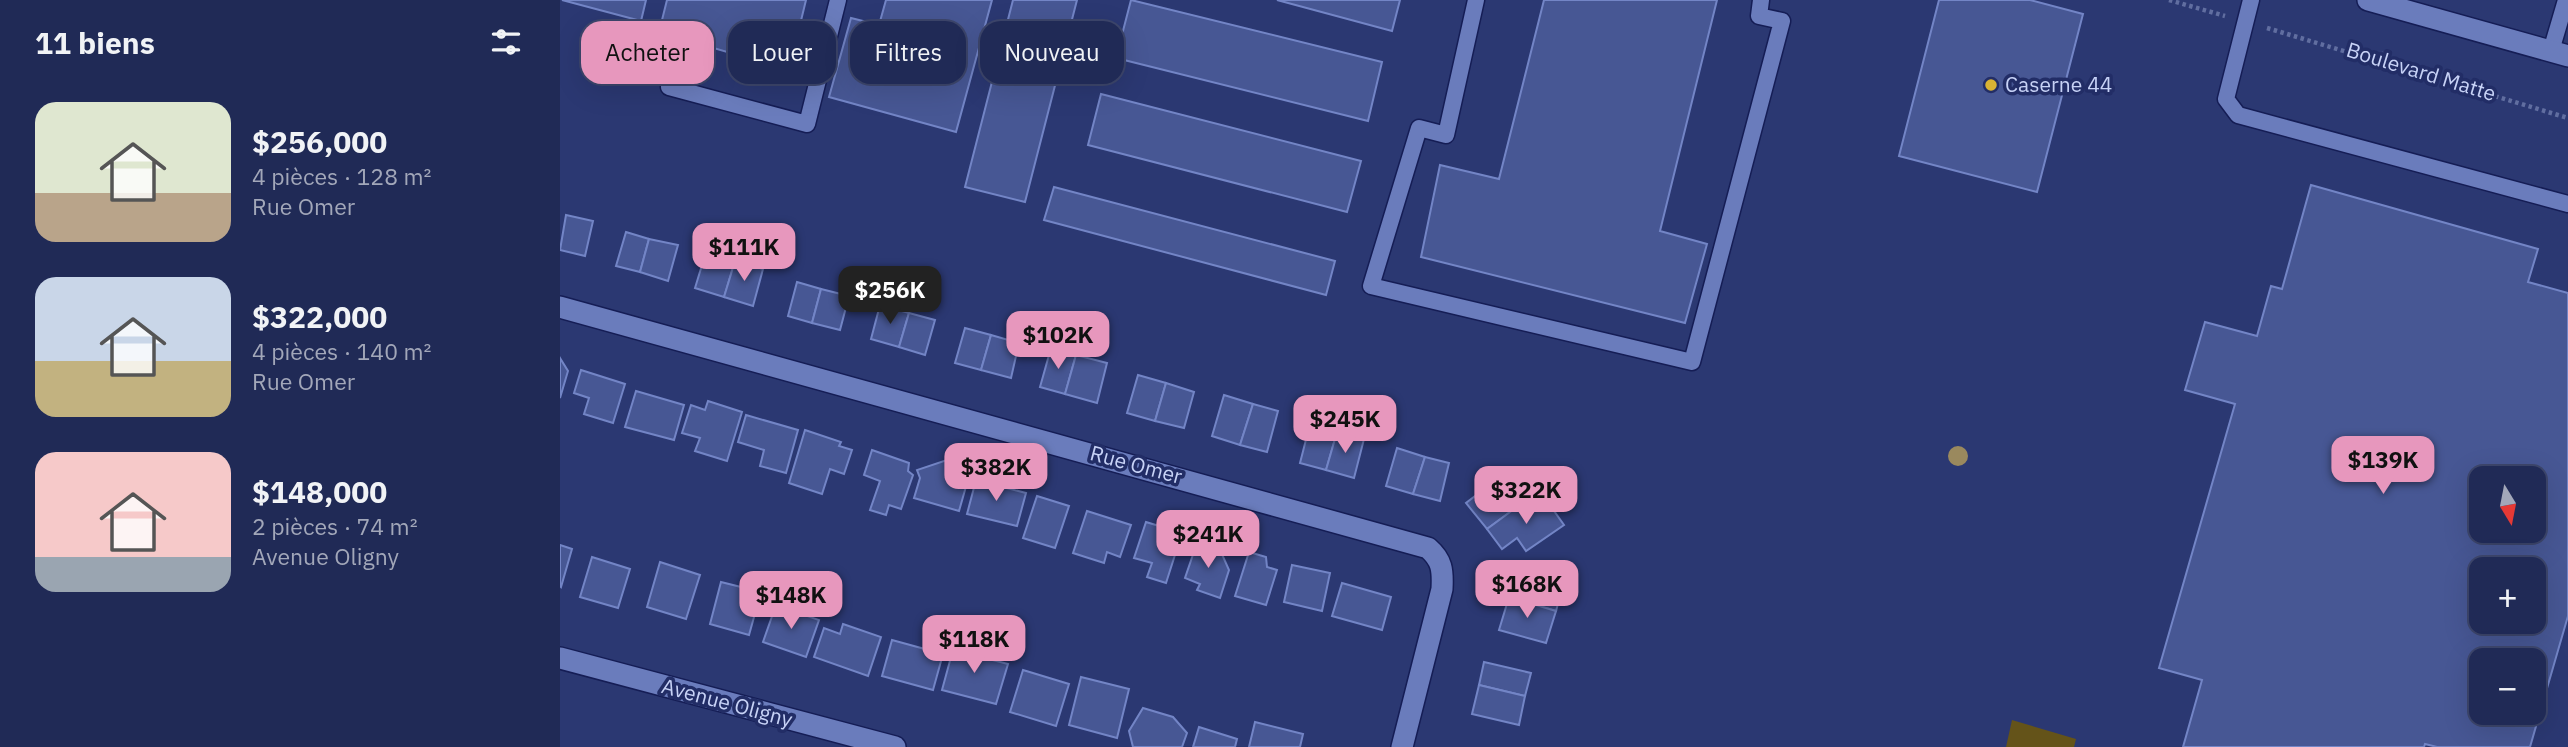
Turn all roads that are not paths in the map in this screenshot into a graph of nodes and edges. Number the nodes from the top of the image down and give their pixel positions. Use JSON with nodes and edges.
{"nodes":[{"id":1,"x":838,"y":0,"type":"edge"},
{"id":2,"x":1476,"y":0,"type":"edge"},
{"id":3,"x":1761,"y":0,"type":"edge"},
{"id":4,"x":2251,"y":0,"type":"edge"},
{"id":5,"x":2368,"y":0,"type":"edge"},
{"id":6,"x":2566,"y":0,"type":"edge"},
{"id":7,"x":2560,"y":53,"type":"edge"},
{"id":8,"x":669,"y":88,"type":"dead end"},
{"id":9,"x":2568,"y":204,"type":"edge"},
{"id":10,"x":560,"y":307,"type":"edge"},
{"id":11,"x":560,"y":658,"type":"edge"},
{"id":12,"x":816,"y":726,"type":"junction"},
{"id":13,"x":810,"y":747,"type":"edge"},
{"id":14,"x":895,"y":747,"type":"edge"},
{"id":15,"x":1402,"y":747,"type":"edge"}],
"edges":[{"from":1,"to":8,"type":"lane"},
{"from":2,"to":3,"type":"lane"},
{"from":4,"to":9,"type":"lane"},
{"from":5,"to":7,"type":"street"},
{"from":6,"to":7,"type":"lane"},
{"from":10,"to":15,"type":"street","name":"Rue Omer"},
{"from":11,"to":12,"type":"street","name":"Avenue Oligny"},
{"from":12,"to":13,"type":"street"},
{"from":12,"to":14,"type":"street","name":"Avenue Oligny"}]}
